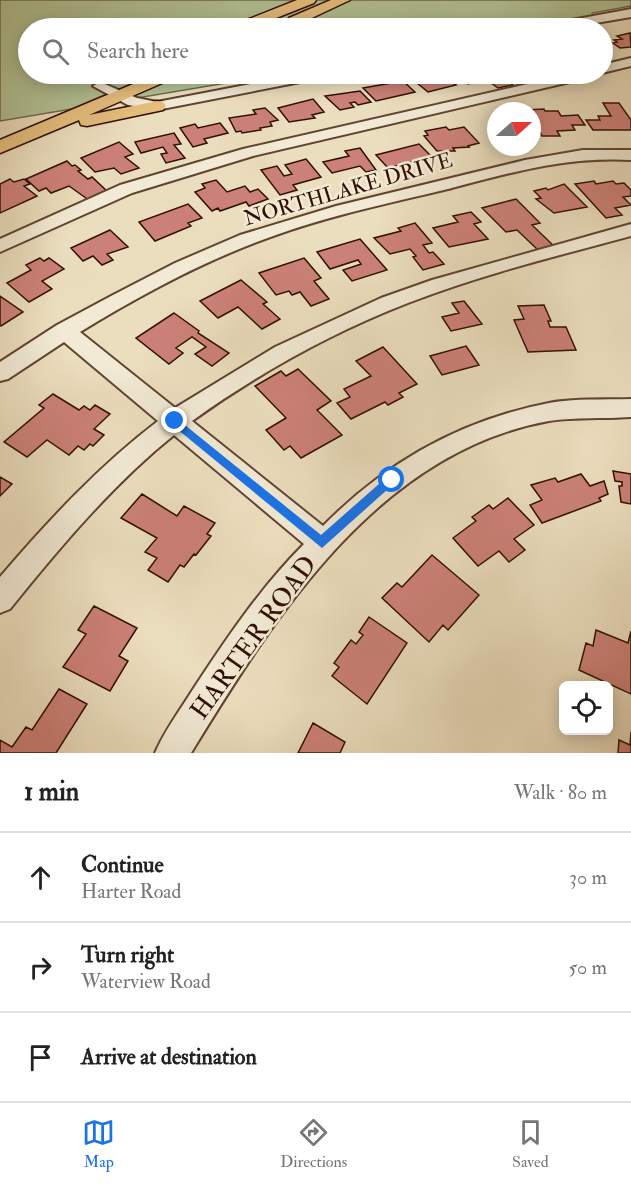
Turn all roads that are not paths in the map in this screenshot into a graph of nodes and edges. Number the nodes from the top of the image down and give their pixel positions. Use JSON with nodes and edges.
{"nodes":[{"id":1,"x":309,"y":0,"type":"edge"},
{"id":2,"x":343,"y":0,"type":"edge"},
{"id":3,"x":631,"y":13,"type":"edge"},
{"id":4,"x":264,"y":18,"type":"edge"},
{"id":5,"x":300,"y":18,"type":"edge"},
{"id":6,"x":604,"y":18,"type":"edge"},
{"id":7,"x":631,"y":62,"type":"edge"},
{"id":8,"x":613,"y":66,"type":"edge"},
{"id":9,"x":105,"y":84,"type":"edge"},
{"id":10,"x":146,"y":84,"type":"edge"},
{"id":11,"x":270,"y":84,"type":"edge"},
{"id":12,"x":544,"y":84,"type":"edge"},
{"id":13,"x":100,"y":86,"type":"junction"},
{"id":14,"x":119,"y":95,"type":"junction"},
{"id":15,"x":60,"y":103,"type":"dead end"},
{"id":16,"x":157,"y":106,"type":"junction"},
{"id":17,"x":47,"y":126,"type":"junction"},
{"id":18,"x":0,"y":147,"type":"edge"},
{"id":19,"x":631,"y":155,"type":"edge"},
{"id":20,"x":631,"y":230,"type":"edge"},
{"id":21,"x":0,"y":246,"type":"edge"},
{"id":22,"x":64,"y":330,"type":"junction"},
{"id":23,"x":0,"y":373,"type":"edge"},
{"id":24,"x":631,"y":408,"type":"edge"},
{"id":25,"x":175,"y":421,"type":"junction"},
{"id":26,"x":322,"y":542,"type":"junction"},
{"id":27,"x":0,"y":599,"type":"edge"},
{"id":28,"x":172,"y":753,"type":"edge"}],
"edges":[{"from":1,"to":4,"type":"main road"},
{"from":2,"to":5,"type":"main road"},
{"from":3,"to":6,"type":"street"},
{"from":7,"to":8,"type":"street"},
{"from":9,"to":13,"type":"main road"},
{"from":10,"to":14,"type":"main road"},
{"from":11,"to":16,"type":"street"},
{"from":12,"to":21,"type":"street"},
{"from":13,"to":14,"type":"street"},
{"from":13,"to":15,"type":"main road"},
{"from":14,"to":16,"type":"street"},
{"from":14,"to":17,"type":"main road"},
{"from":16,"to":17,"type":"main road"},
{"from":17,"to":18,"type":"main road"},
{"from":19,"to":22,"type":"street","name":"NORTHLAKE DRIVE"},
{"from":20,"to":25,"type":"street"},
{"from":22,"to":23,"type":"street","name":"NORTHLAKE DRIVE"},
{"from":22,"to":25,"type":"street"},
{"from":24,"to":26,"type":"street","name":"HARTER ROAD"},
{"from":25,"to":26,"type":"street"},
{"from":25,"to":27,"type":"street"},
{"from":26,"to":28,"type":"street","name":"HARTER ROAD"}]}
